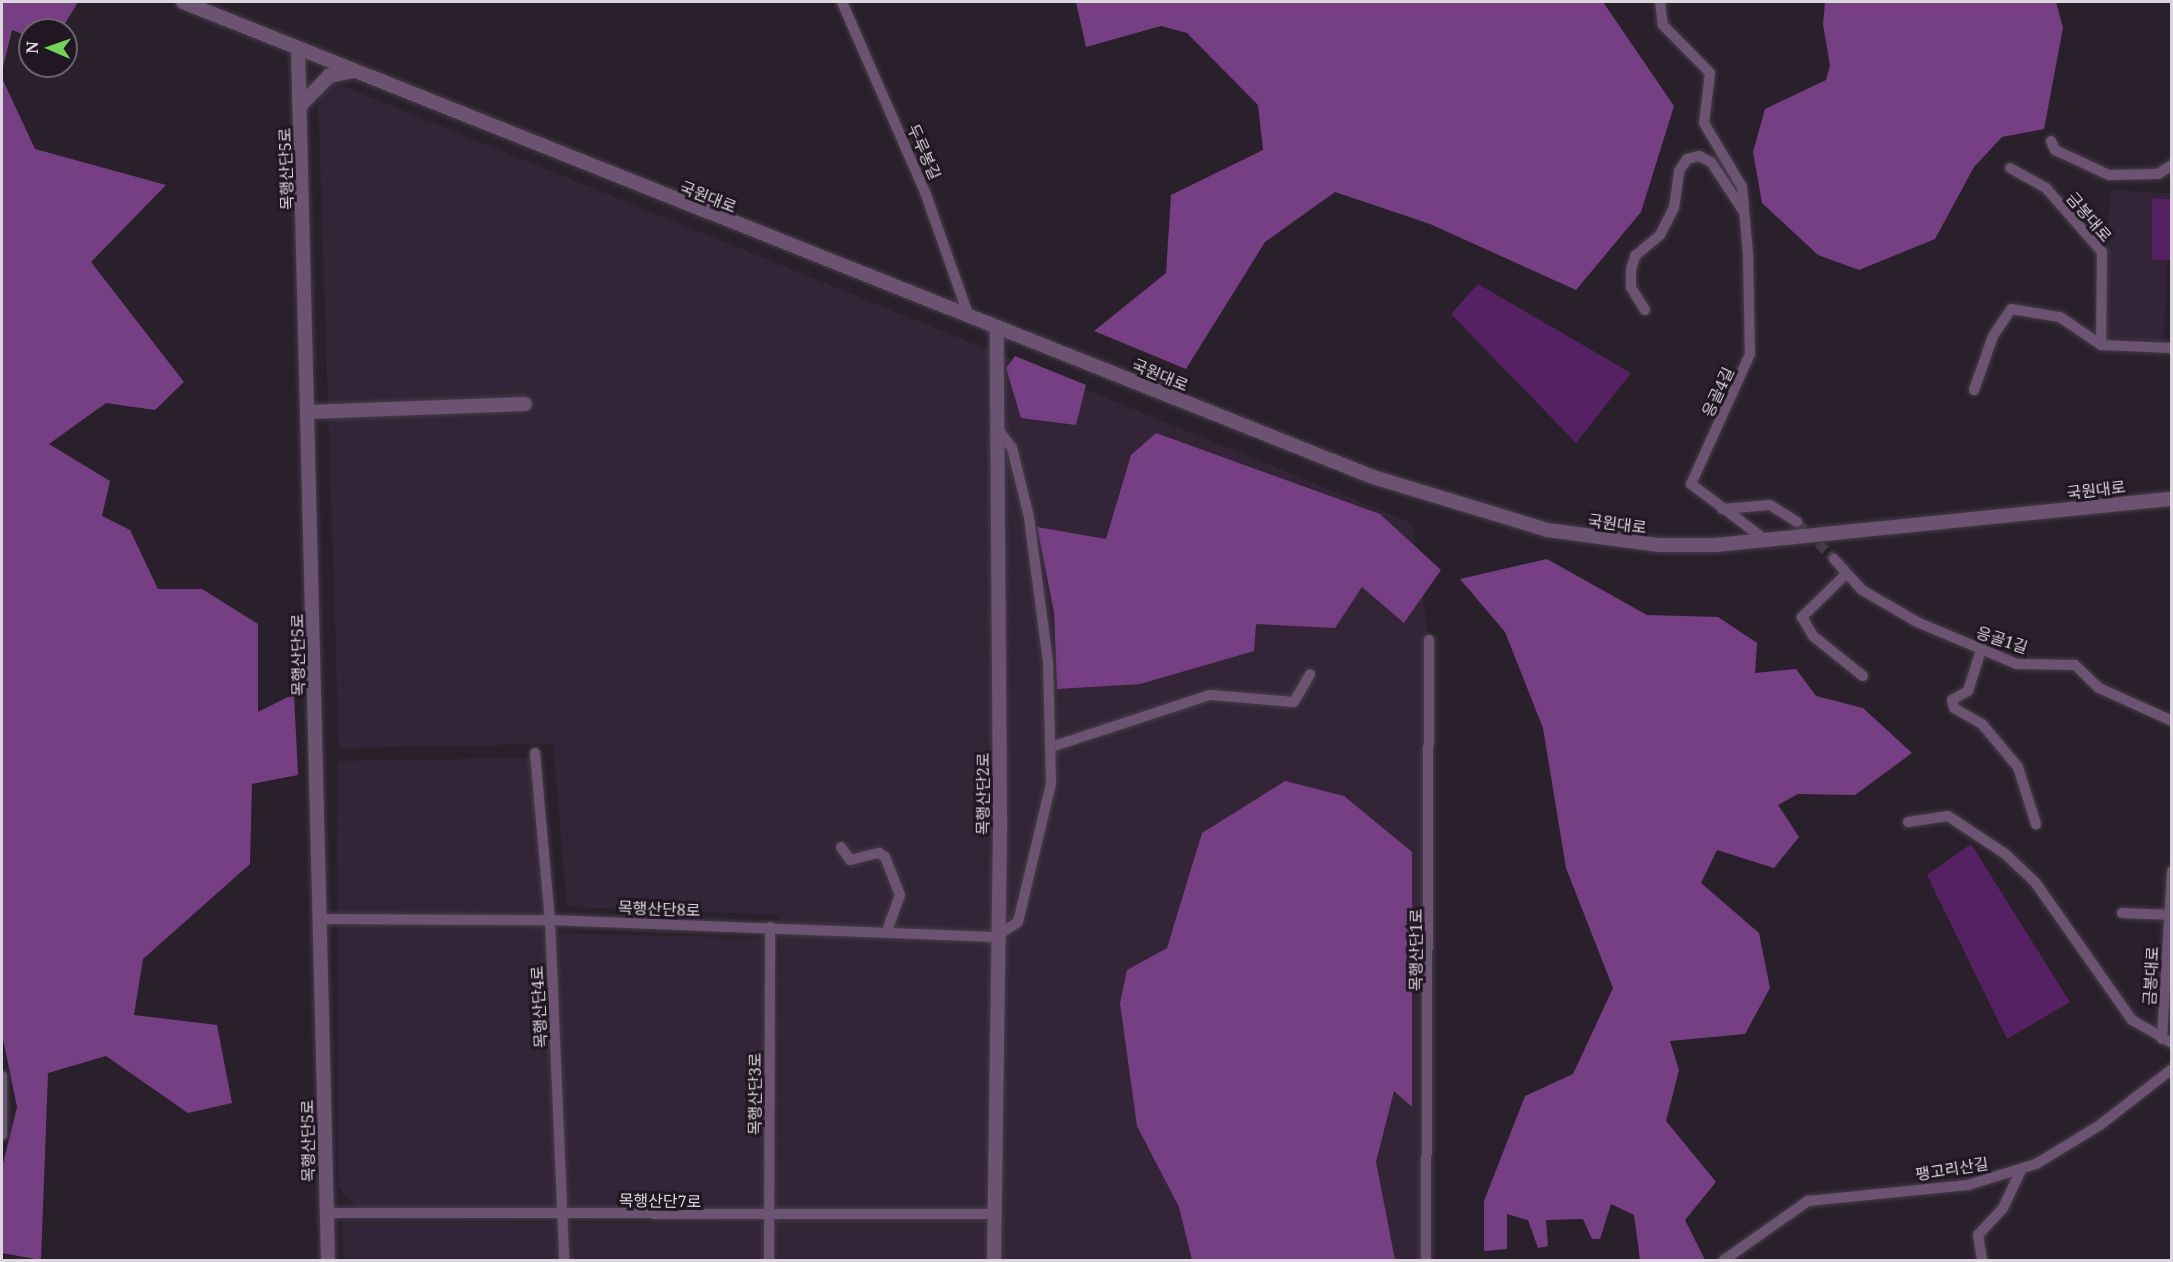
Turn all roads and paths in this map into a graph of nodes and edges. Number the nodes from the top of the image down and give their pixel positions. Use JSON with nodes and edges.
{"nodes":[{"id":1,"x":183,"y":2,"type":"edge"},
{"id":2,"x":842,"y":2,"type":"edge"},
{"id":3,"x":1660,"y":2,"type":"edge"},
{"id":4,"x":298,"y":49,"type":"junction"},
{"id":5,"x":352,"y":71,"type":"junction"},
{"id":6,"x":300,"y":106,"type":"junction"},
{"id":7,"x":2051,"y":141,"type":"dead end"},
{"id":8,"x":2172,"y":165,"type":"edge"},
{"id":9,"x":2010,"y":168,"type":"dead end"},
{"id":10,"x":1744,"y":212,"type":"junction"},
{"id":11,"x":1646,"y":310,"type":"dead end"},
{"id":12,"x":969,"y":317,"type":"junction"},
{"id":13,"x":997,"y":328,"type":"junction"},
{"id":14,"x":2101,"y":345,"type":"junction"},
{"id":15,"x":2172,"y":348,"type":"edge"},
{"id":16,"x":1974,"y":390,"type":"dead end"},
{"id":17,"x":525,"y":404,"type":"dead end"},
{"id":18,"x":309,"y":412,"type":"junction"},
{"id":19,"x":997,"y":428,"type":"junction"},
{"id":20,"x":2172,"y":499,"type":"edge"},
{"id":21,"x":1722,"y":509,"type":"junction"},
{"id":22,"x":1797,"y":522,"type":"tunnel mouth"},
{"id":23,"x":1768,"y":541,"type":"junction"},
{"id":24,"x":1833,"y":559,"type":"tunnel mouth"},
{"id":25,"x":1846,"y":574,"type":"junction"},
{"id":26,"x":1430,"y":640,"type":"dead end"},
{"id":27,"x":1982,"y":650,"type":"junction"},
{"id":28,"x":1310,"y":674,"type":"dead end"},
{"id":29,"x":1863,"y":676,"type":"dead end"},
{"id":30,"x":2172,"y":721,"type":"edge"},
{"id":31,"x":1051,"y":747,"type":"junction"},
{"id":32,"x":535,"y":753,"type":"dead end"},
{"id":33,"x":1908,"y":822,"type":"dead end"},
{"id":34,"x":2036,"y":824,"type":"dead end"},
{"id":35,"x":841,"y":847,"type":"dead end"},
{"id":36,"x":2172,"y":870,"type":"edge"},
{"id":37,"x":2122,"y":913,"type":"dead end"},
{"id":38,"x":2170,"y":915,"type":"edge"},
{"id":39,"x":321,"y":919,"type":"junction"},
{"id":40,"x":550,"y":920,"type":"junction"},
{"id":41,"x":770,"y":927,"type":"junction"},
{"id":42,"x":887,"y":930,"type":"junction"},
{"id":43,"x":995,"y":937,"type":"junction"},
{"id":44,"x":2167,"y":1041,"type":"edge"},
{"id":45,"x":2172,"y":1069,"type":"edge"},
{"id":46,"x":2,"y":1076,"type":"edge"},
{"id":47,"x":2,"y":1118,"type":"edge"},
{"id":48,"x":2,"y":1135,"type":"edge"},
{"id":49,"x":2021,"y":1170,"type":"junction"},
{"id":50,"x":326,"y":1213,"type":"junction"},
{"id":51,"x":994,"y":1214,"type":"junction"},
{"id":52,"x":564,"y":1215,"type":"junction"},
{"id":53,"x":769,"y":1217,"type":"junction"},
{"id":54,"x":328,"y":1260,"type":"edge"},
{"id":55,"x":564,"y":1260,"type":"edge"},
{"id":56,"x":770,"y":1260,"type":"edge"},
{"id":57,"x":994,"y":1260,"type":"edge"},
{"id":58,"x":1426,"y":1260,"type":"edge"},
{"id":59,"x":1724,"y":1260,"type":"edge"},
{"id":60,"x":1982,"y":1260,"type":"edge"}],
"edges":[{"from":1,"to":4,"type":"street","name":"국원대로"},
{"from":2,"to":12,"type":"street","name":"두루봉길"},
{"from":3,"to":10,"type":"street","name":"응골4길"},
{"from":4,"to":5,"type":"street","name":"국원대로"},
{"from":4,"to":6,"type":"street","name":"목행산단5로"},
{"from":5,"to":6,"type":"street"},
{"from":5,"to":12,"type":"street","name":"국원대로"},
{"from":6,"to":18,"type":"street","name":"목행산단5로"},
{"from":7,"to":8,"type":"street"},
{"from":9,"to":14,"type":"street","name":"금봉대로"},
{"from":10,"to":11,"type":"street","name":"응골4길"},
{"from":10,"to":21,"type":"street","name":"응골4길"},
{"from":12,"to":13,"type":"street","name":"국원대로"},
{"from":13,"to":19,"type":"street","name":"목행산단2로"},
{"from":13,"to":23,"type":"street","name":"국원대로"},
{"from":14,"to":15,"type":"street"},
{"from":14,"to":16,"type":"street"},
{"from":17,"to":18,"type":"street"},
{"from":18,"to":39,"type":"street","name":"목행산단5로"},
{"from":19,"to":31,"type":"street"},
{"from":19,"to":43,"type":"street","name":"목행산단2로"},
{"from":20,"to":23,"type":"street","name":"국원대로"},
{"from":21,"to":22,"type":"street"},
{"from":21,"to":23,"type":"street","name":"응골4길"},
{"from":24,"to":25,"type":"street","name":"응골1길"},
{"from":25,"to":27,"type":"street","name":"응골1길"},
{"from":25,"to":29,"type":"street"},
{"from":26,"to":58,"type":"street","name":"목행산단1로"},
{"from":27,"to":30,"type":"street","name":"응골1길"},
{"from":27,"to":34,"type":"street"},
{"from":28,"to":31,"type":"street"},
{"from":31,"to":43,"type":"street"},
{"from":32,"to":40,"type":"street","name":"목행산단4로"},
{"from":33,"to":44,"type":"street"},
{"from":35,"to":42,"type":"street"},
{"from":36,"to":38,"type":"street","name":"금봉대로"},
{"from":37,"to":38,"type":"street"},
{"from":38,"to":44,"type":"street","name":"금봉대로"},
{"from":39,"to":40,"type":"street","name":"목행산단8로"},
{"from":39,"to":50,"type":"street","name":"목행산단5로"},
{"from":40,"to":41,"type":"street","name":"목행산단8로"},
{"from":40,"to":52,"type":"street","name":"목행산단4로"},
{"from":41,"to":42,"type":"street","name":"목행산단8로"},
{"from":41,"to":53,"type":"street","name":"목행산단3로"},
{"from":42,"to":43,"type":"street","name":"목행산단8로"},
{"from":43,"to":51,"type":"street","name":"목행산단2로"},
{"from":45,"to":49,"type":"street","name":"팽고리산길"},
{"from":46,"to":47,"type":"street"},
{"from":47,"to":48,"type":"street"},
{"from":49,"to":59,"type":"street","name":"팽고리산길"},
{"from":49,"to":60,"type":"street"},
{"from":50,"to":52,"type":"street","name":"목행산단7로"},
{"from":50,"to":54,"type":"street","name":"목행산단5로"},
{"from":51,"to":53,"type":"street","name":"목행산단7로"},
{"from":51,"to":57,"type":"street","name":"목행산단2로"},
{"from":52,"to":53,"type":"street","name":"목행산단7로"},
{"from":52,"to":55,"type":"street","name":"목행산단4로"},
{"from":53,"to":56,"type":"street","name":"목행산단3로"}]}
